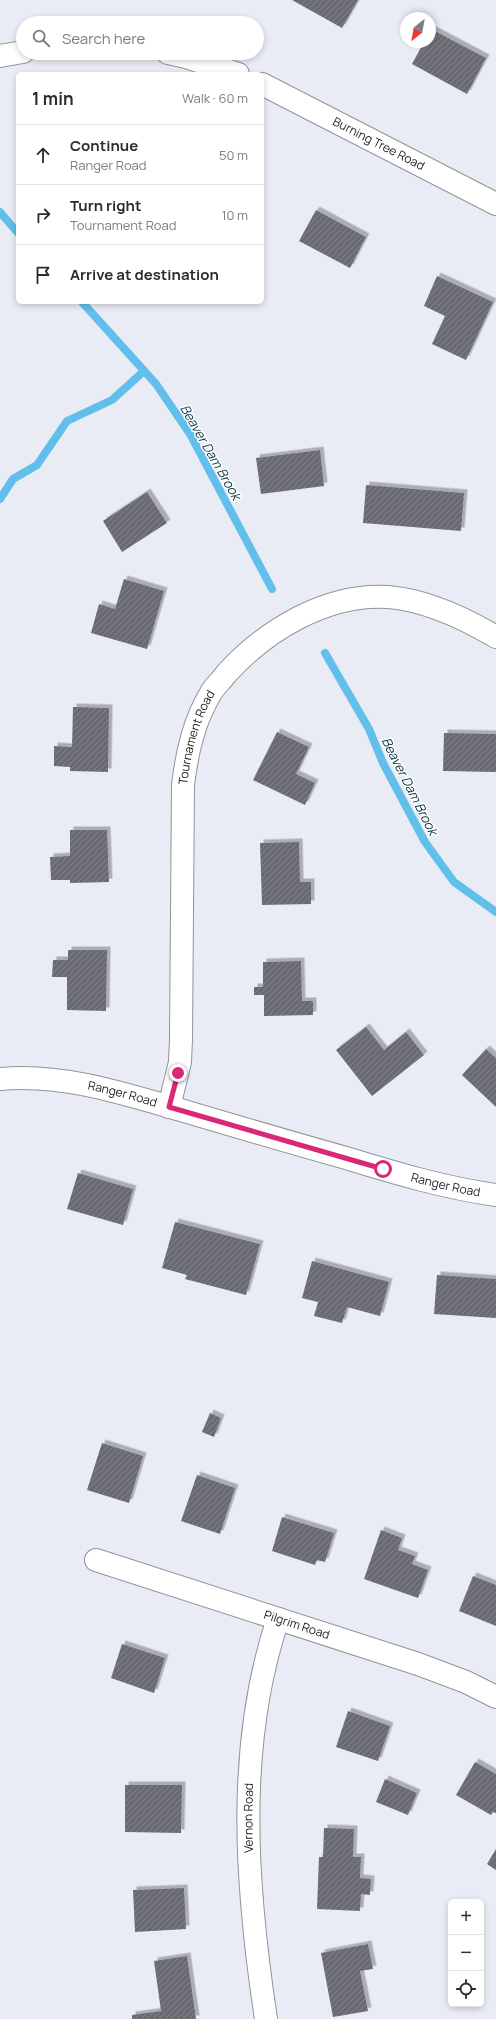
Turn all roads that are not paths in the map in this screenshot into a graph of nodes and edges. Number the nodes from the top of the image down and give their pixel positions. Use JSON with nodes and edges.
{"nodes":[{"id":1,"x":16,"y":53,"type":"edge"},
{"id":2,"x":0,"y":56,"type":"edge"},
{"id":3,"x":195,"y":60,"type":"edge"},
{"id":4,"x":232,"y":72,"type":"edge"},
{"id":5,"x":264,"y":85,"type":"edge"},
{"id":6,"x":496,"y":204,"type":"edge"},
{"id":7,"x":496,"y":637,"type":"edge"},
{"id":8,"x":0,"y":1079,"type":"edge"},
{"id":9,"x":169,"y":1107,"type":"junction"},
{"id":10,"x":496,"y":1195,"type":"edge"},
{"id":11,"x":96,"y":1560,"type":"dead end"},
{"id":12,"x":278,"y":1619,"type":"junction"},
{"id":13,"x":496,"y":1696,"type":"edge"},
{"id":14,"x":266,"y":2019,"type":"edge"}],
"edges":[{"from":1,"to":2,"type":"street"},
{"from":3,"to":4,"type":"street"},
{"from":5,"to":6,"type":"street","name":"Burning Tree Road"},
{"from":7,"to":9,"type":"street","name":"Tournament Road"},
{"from":8,"to":9,"type":"street","name":"Ranger Road"},
{"from":9,"to":10,"type":"street","name":"Ranger Road"},
{"from":11,"to":12,"type":"street","name":"Pilgrim Road"},
{"from":12,"to":13,"type":"street","name":"Pilgrim Road"},
{"from":12,"to":14,"type":"street","name":"Vernon Road"}]}
